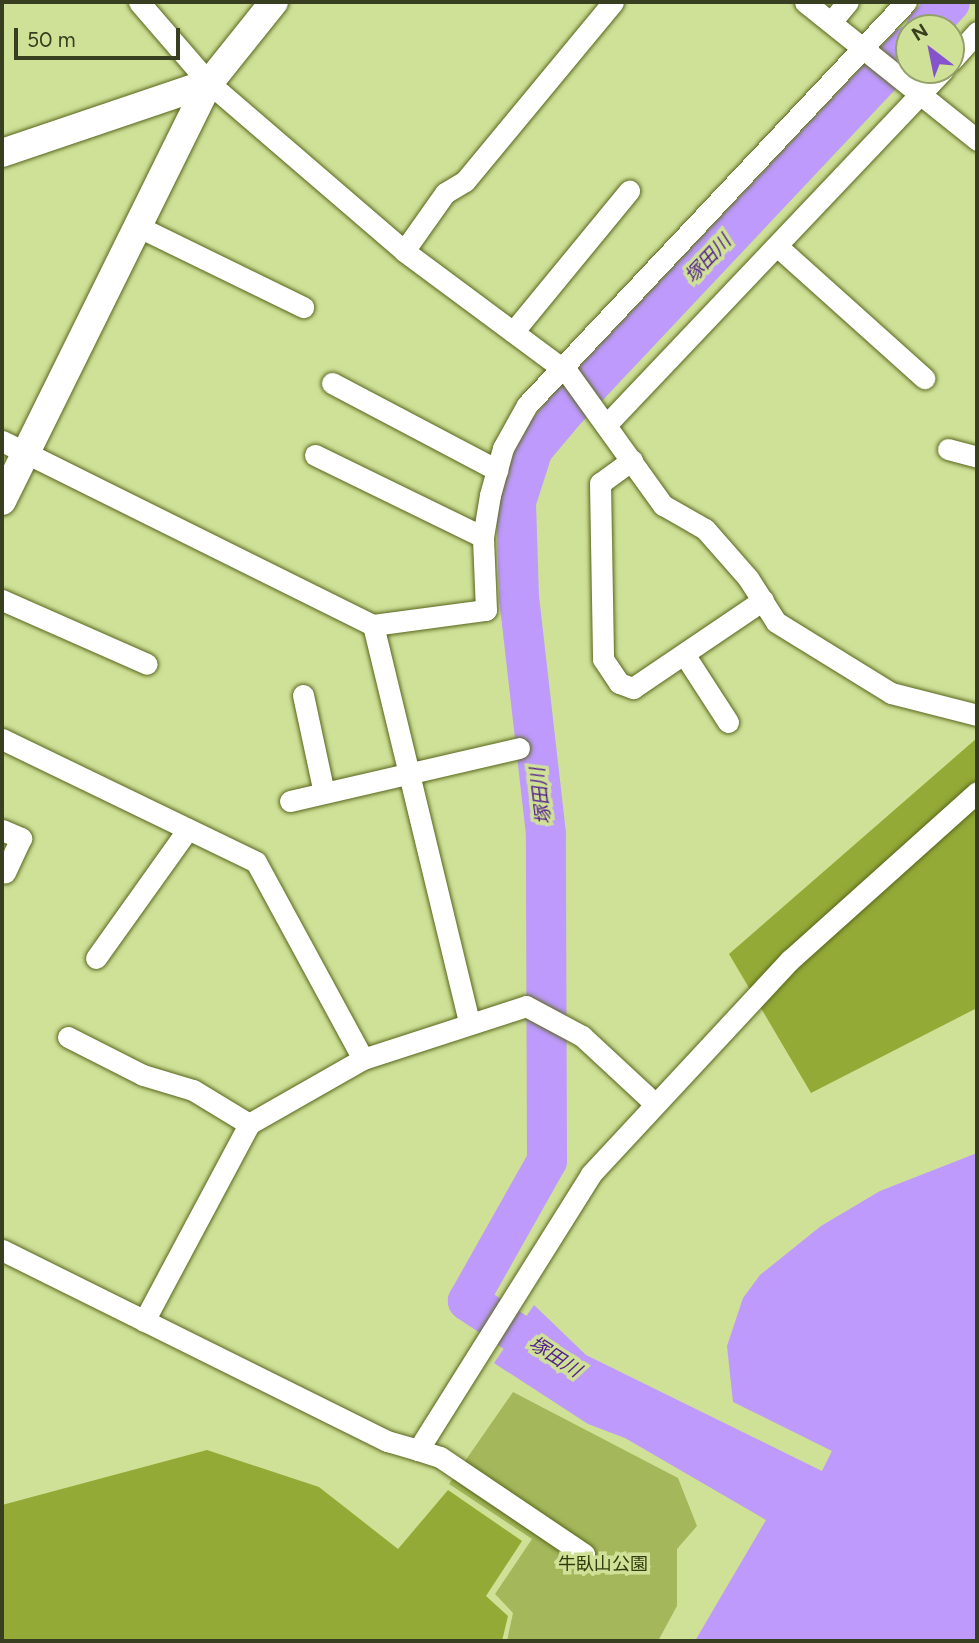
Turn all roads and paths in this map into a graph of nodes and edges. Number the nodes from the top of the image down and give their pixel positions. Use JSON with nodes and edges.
{"nodes":[{"id":1,"x":139,"y":2,"type":"edge"},
{"id":2,"x":274,"y":2,"type":"edge"},
{"id":3,"x":612,"y":2,"type":"edge"},
{"id":4,"x":805,"y":2,"type":"edge"},
{"id":5,"x":848,"y":2,"type":"edge"},
{"id":6,"x":906,"y":2,"type":"edge"},
{"id":7,"x":831,"y":22,"type":"junction"},
{"id":8,"x":977,"y":32,"type":"edge"},
{"id":9,"x":965,"y":45,"type":"edge"},
{"id":10,"x":865,"y":48,"type":"junction"},
{"id":11,"x":209,"y":83,"type":"junction"},
{"id":12,"x":926,"y":84,"type":"edge"},
{"id":13,"x":917,"y":91,"type":"junction"},
{"id":14,"x":977,"y":140,"type":"edge"},
{"id":15,"x":2,"y":153,"type":"edge"},
{"id":16,"x":629,"y":191,"type":"dead end"},
{"id":17,"x":137,"y":226,"type":"junction"},
{"id":18,"x":777,"y":246,"type":"junction"},
{"id":19,"x":404,"y":251,"type":"junction"},
{"id":20,"x":303,"y":307,"type":"dead end"},
{"id":21,"x":513,"y":332,"type":"junction"},
{"id":22,"x":565,"y":370,"type":"junction"},
{"id":23,"x":924,"y":378,"type":"dead end"},
{"id":24,"x":332,"y":383,"type":"dead end"},
{"id":25,"x":605,"y":420,"type":"junction"},
{"id":26,"x":14,"y":447,"type":"edge"},
{"id":27,"x":948,"y":449,"type":"dead end"},
{"id":28,"x":315,"y":455,"type":"dead end"},
{"id":29,"x":977,"y":457,"type":"edge"},
{"id":30,"x":632,"y":460,"type":"junction"},
{"id":31,"x":497,"y":470,"type":"junction"},
{"id":32,"x":2,"y":501,"type":"edge"},
{"id":33,"x":483,"y":537,"type":"junction"},
{"id":34,"x":2,"y":600,"type":"edge"},
{"id":35,"x":763,"y":600,"type":"junction"},
{"id":36,"x":373,"y":625,"type":"junction"},
{"id":37,"x":684,"y":654,"type":"junction"},
{"id":38,"x":147,"y":664,"type":"dead end"},
{"id":39,"x":303,"y":695,"type":"dead end"},
{"id":40,"x":977,"y":715,"type":"edge"},
{"id":41,"x":728,"y":722,"type":"dead end"},
{"id":42,"x":2,"y":739,"type":"edge"},
{"id":43,"x":519,"y":748,"type":"dead end"},
{"id":44,"x":409,"y":775,"type":"junction"},
{"id":45,"x":977,"y":792,"type":"edge"},
{"id":46,"x":324,"y":793,"type":"junction"},
{"id":47,"x":290,"y":801,"type":"dead end"},
{"id":48,"x":188,"y":829,"type":"junction"},
{"id":49,"x":2,"y":830,"type":"edge"},
{"id":50,"x":5,"y":873,"type":"dead end"},
{"id":51,"x":96,"y":958,"type":"dead end"},
{"id":52,"x":469,"y":1021,"type":"junction"},
{"id":53,"x":68,"y":1037,"type":"dead end"},
{"id":54,"x":363,"y":1059,"type":"junction"},
{"id":55,"x":653,"y":1102,"type":"junction"},
{"id":56,"x":249,"y":1124,"type":"junction"},
{"id":57,"x":2,"y":1250,"type":"edge"},
{"id":58,"x":144,"y":1321,"type":"junction"},
{"id":59,"x":418,"y":1450,"type":"junction"},
{"id":60,"x":584,"y":1554,"type":"dead end"}],
"edges":[{"from":1,"to":11,"type":"street"},
{"from":2,"to":11,"type":"street"},
{"from":3,"to":19,"type":"street"},
{"from":4,"to":7,"type":"street"},
{"from":5,"to":7,"type":"street"},
{"from":6,"to":10,"type":"street"},
{"from":7,"to":10,"type":"street"},
{"from":8,"to":9,"type":"street"},
{"from":10,"to":13,"type":"street"},
{"from":10,"to":22,"type":"street"},
{"from":11,"to":15,"type":"street"},
{"from":11,"to":17,"type":"street"},
{"from":11,"to":19,"type":"street"},
{"from":12,"to":13,"type":"street"},
{"from":13,"to":14,"type":"street"},
{"from":13,"to":18,"type":"street"},
{"from":16,"to":21,"type":"street"},
{"from":17,"to":20,"type":"street"},
{"from":17,"to":26,"type":"street"},
{"from":18,"to":23,"type":"street"},
{"from":18,"to":25,"type":"street"},
{"from":19,"to":21,"type":"street"},
{"from":21,"to":22,"type":"street"},
{"from":22,"to":25,"type":"street"},
{"from":22,"to":31,"type":"street"},
{"from":24,"to":31,"type":"street"},
{"from":25,"to":30,"type":"street"},
{"from":26,"to":32,"type":"street"},
{"from":26,"to":36,"type":"street"},
{"from":27,"to":29,"type":"street"},
{"from":28,"to":33,"type":"street"},
{"from":30,"to":35,"type":"street"},
{"from":30,"to":37,"type":"street"},
{"from":31,"to":33,"type":"street"},
{"from":33,"to":36,"type":"street"},
{"from":34,"to":38,"type":"street"},
{"from":35,"to":37,"type":"street"},
{"from":35,"to":40,"type":"street"},
{"from":36,"to":44,"type":"street"},
{"from":37,"to":41,"type":"street"},
{"from":39,"to":46,"type":"street"},
{"from":42,"to":48,"type":"street"},
{"from":43,"to":44,"type":"street"},
{"from":44,"to":46,"type":"street"},
{"from":44,"to":52,"type":"street"},
{"from":45,"to":55,"type":"street"},
{"from":46,"to":47,"type":"street"},
{"from":48,"to":51,"type":"street"},
{"from":48,"to":54,"type":"street"},
{"from":49,"to":50,"type":"street"},
{"from":52,"to":54,"type":"street"},
{"from":52,"to":55,"type":"street"},
{"from":53,"to":56,"type":"street"},
{"from":54,"to":56,"type":"street"},
{"from":55,"to":59,"type":"street"},
{"from":56,"to":58,"type":"street"},
{"from":57,"to":58,"type":"street"},
{"from":58,"to":59,"type":"street"},
{"from":59,"to":60,"type":"street"}]}
